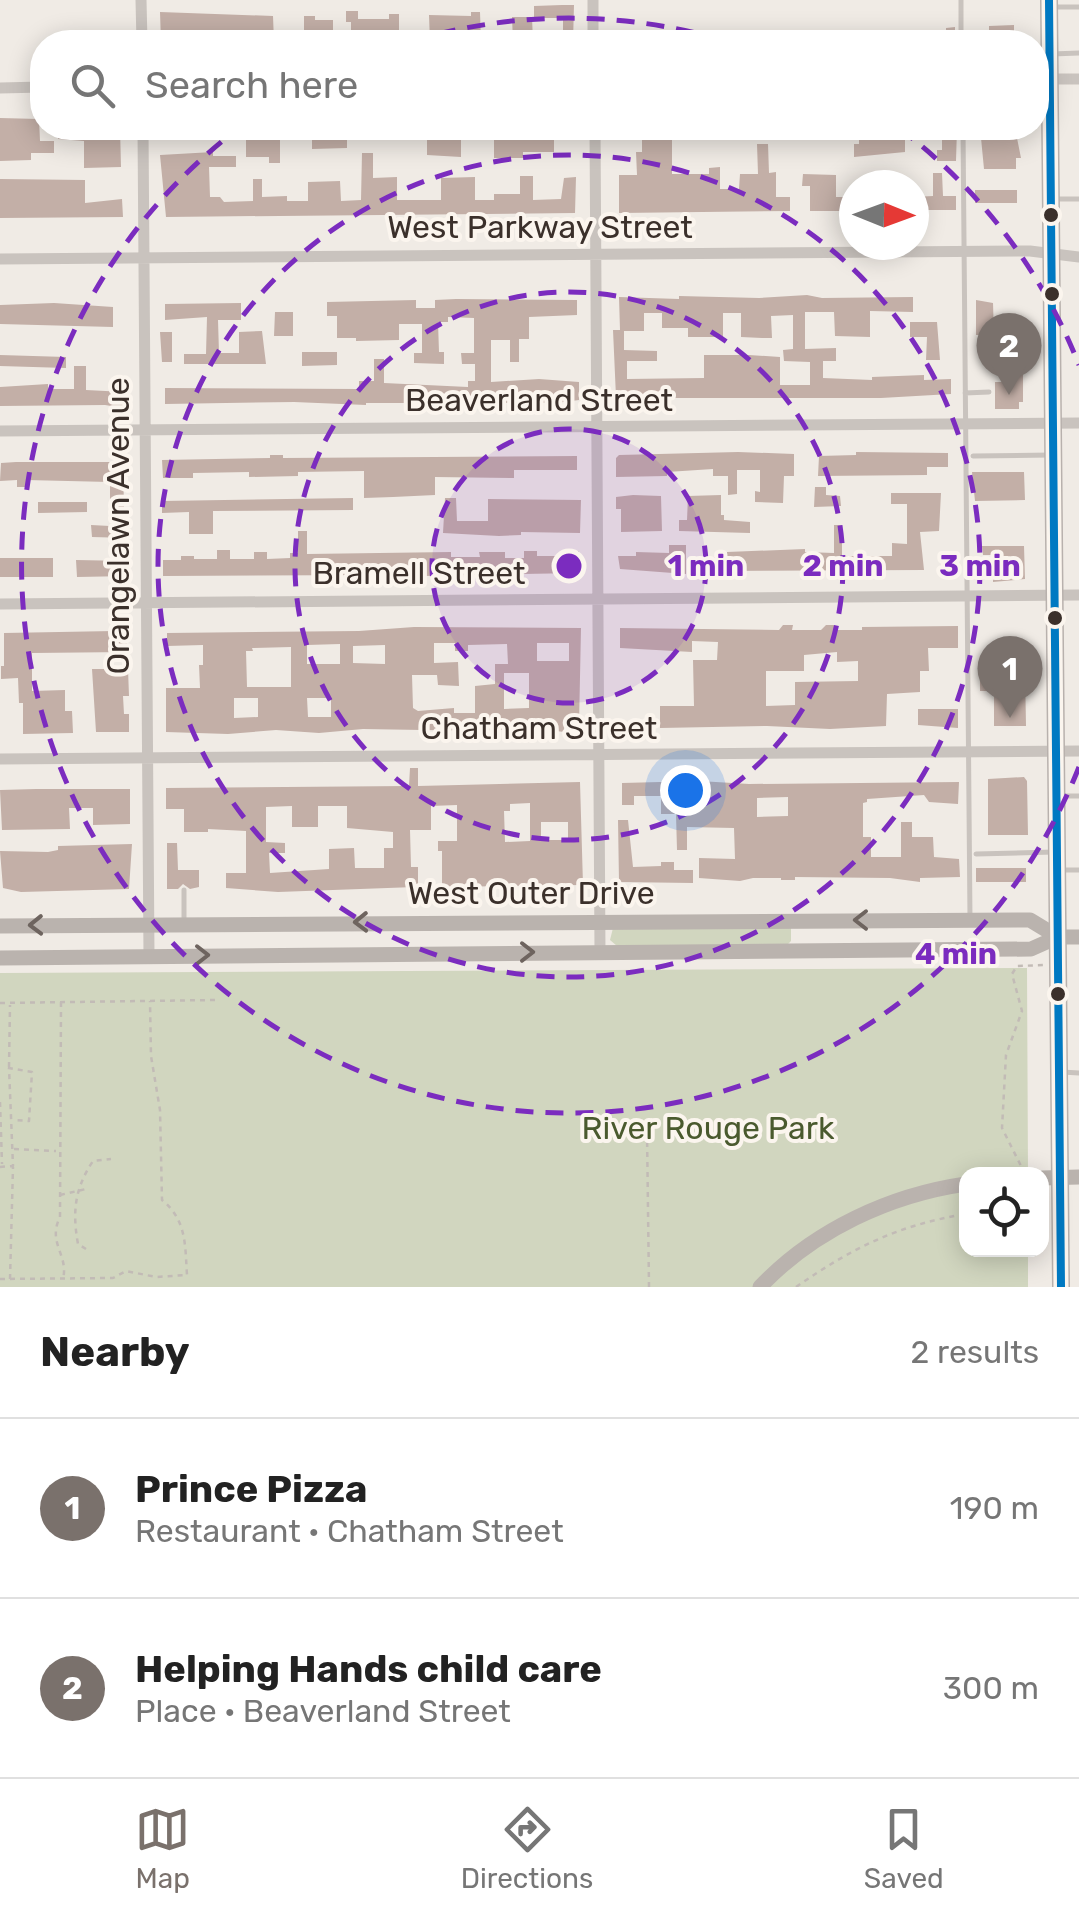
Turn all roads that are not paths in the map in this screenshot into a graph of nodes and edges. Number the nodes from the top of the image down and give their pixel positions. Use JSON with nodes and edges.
{"nodes":[{"id":1,"x":141,"y":0,"type":"edge"},
{"id":2,"x":592,"y":0,"type":"edge"},
{"id":3,"x":961,"y":0,"type":"edge"},
{"id":4,"x":1049,"y":4,"type":"edge"},
{"id":5,"x":1079,"y":7,"type":"edge"},
{"id":6,"x":142,"y":30,"type":"edge"},
{"id":7,"x":593,"y":30,"type":"edge"},
{"id":8,"x":962,"y":30,"type":"edge"},
{"id":9,"x":1079,"y":53,"type":"edge"},
{"id":10,"x":1050,"y":54,"type":"junction"},
{"id":11,"x":1049,"y":58,"type":"edge"},
{"id":12,"x":1049,"y":79,"type":"edge"},
{"id":13,"x":1079,"y":80,"type":"edge"},
{"id":14,"x":30,"y":87,"type":"edge"},
{"id":15,"x":0,"y":88,"type":"edge"},
{"id":16,"x":143,"y":140,"type":"edge"},
{"id":17,"x":594,"y":140,"type":"edge"},
{"id":18,"x":963,"y":140,"type":"edge"},
{"id":19,"x":1046,"y":140,"type":"edge"},
{"id":20,"x":1052,"y":199,"type":"junction"},
{"id":21,"x":1079,"y":199,"type":"edge"},
{"id":22,"x":964,"y":252,"type":"junction"},
{"id":23,"x":596,"y":254,"type":"junction"},
{"id":24,"x":1052,"y":255,"type":"junction"},
{"id":25,"x":1079,"y":257,"type":"edge"},
{"id":26,"x":145,"y":258,"type":"junction"},
{"id":27,"x":0,"y":259,"type":"edge"},
{"id":28,"x":965,"y":392,"type":"junction"},
{"id":29,"x":989,"y":392,"type":"dead end"},
{"id":30,"x":1054,"y":423,"type":"junction"},
{"id":31,"x":1079,"y":423,"type":"edge"},
{"id":32,"x":966,"y":424,"type":"junction"},
{"id":33,"x":597,"y":427,"type":"junction"},
{"id":34,"x":146,"y":430,"type":"junction"},
{"id":35,"x":0,"y":432,"type":"edge"},
{"id":36,"x":1054,"y":455,"type":"junction"},
{"id":37,"x":973,"y":456,"type":"dead end"},
{"id":38,"x":1056,"y":595,"type":"junction"},
{"id":39,"x":1079,"y":595,"type":"edge"},
{"id":40,"x":966,"y":596,"type":"junction"},
{"id":41,"x":598,"y":599,"type":"junction"},
{"id":42,"x":146,"y":603,"type":"junction"},
{"id":43,"x":0,"y":604,"type":"edge"},
{"id":44,"x":1056,"y":751,"type":"junction"},
{"id":45,"x":1079,"y":751,"type":"edge"},
{"id":46,"x":968,"y":752,"type":"junction"},
{"id":47,"x":599,"y":755,"type":"junction"},
{"id":48,"x":148,"y":758,"type":"junction"},
{"id":49,"x":0,"y":759,"type":"edge"},
{"id":50,"x":1057,"y":796,"type":"junction"},
{"id":51,"x":1079,"y":796,"type":"edge"},
{"id":52,"x":976,"y":854,"type":"dead end"},
{"id":53,"x":1058,"y":861,"type":"junction"},
{"id":54,"x":1079,"y":870,"type":"edge"},
{"id":55,"x":184,"y":890,"type":"dead end"},
{"id":56,"x":600,"y":920,"type":"junction"},
{"id":57,"x":799,"y":920,"type":"junction"},
{"id":58,"x":970,"y":920,"type":"junction"},
{"id":59,"x":258,"y":923,"type":"junction"},
{"id":60,"x":149,"y":924,"type":"junction"},
{"id":61,"x":184,"y":924,"type":"junction"},
{"id":62,"x":0,"y":926,"type":"edge"},
{"id":63,"x":1058,"y":937,"type":"junction"},
{"id":64,"x":1079,"y":937,"type":"edge"},
{"id":65,"x":799,"y":950,"type":"junction"},
{"id":66,"x":970,"y":950,"type":"junction"},
{"id":67,"x":600,"y":952,"type":"junction"},
{"id":68,"x":258,"y":954,"type":"junction"},
{"id":69,"x":149,"y":955,"type":"junction"},
{"id":70,"x":0,"y":958,"type":"edge"},
{"id":71,"x":1070,"y":1073,"type":"edge"},
{"id":72,"x":1070,"y":1177,"type":"edge"},
{"id":73,"x":959,"y":1186,"type":"edge"},
{"id":74,"x":760,"y":1287,"type":"edge"},
{"id":75,"x":1062,"y":1287,"type":"edge"}],
"edges":[{"from":1,"to":6,"type":"street"},
{"from":2,"to":7,"type":"street"},
{"from":3,"to":8,"type":"lane"},
{"from":4,"to":5,"type":"lane"},
{"from":4,"to":10,"type":"main road"},
{"from":9,"to":10,"type":"lane"},
{"from":10,"to":11,"type":"main road"},
{"from":12,"to":13,"type":"street"},
{"from":14,"to":15,"type":"street"},
{"from":16,"to":26,"type":"street","name":"Orangelawn Avenue"},
{"from":17,"to":23,"type":"street"},
{"from":18,"to":22,"type":"lane"},
{"from":19,"to":20,"type":"main road"},
{"from":20,"to":21,"type":"lane"},
{"from":20,"to":24,"type":"main road"},
{"from":22,"to":23,"type":"street","name":"West Parkway Street"},
{"from":22,"to":24,"type":"street","name":"West Parkway Street"},
{"from":22,"to":28,"type":"lane"},
{"from":23,"to":26,"type":"street","name":"West Parkway Street"},
{"from":23,"to":33,"type":"street"},
{"from":24,"to":25,"type":"street","name":"West Parkway Street"},
{"from":24,"to":30,"type":"main road"},
{"from":26,"to":27,"type":"street","name":"West Parkway Street"},
{"from":26,"to":34,"type":"street","name":"Orangelawn Avenue"},
{"from":28,"to":29,"type":"lane"},
{"from":28,"to":32,"type":"lane"},
{"from":30,"to":31,"type":"street","name":"Beaverland Street"},
{"from":30,"to":32,"type":"street","name":"Beaverland Street"},
{"from":30,"to":36,"type":"main road"},
{"from":32,"to":33,"type":"street","name":"Beaverland Street"},
{"from":32,"to":40,"type":"lane"},
{"from":33,"to":34,"type":"street","name":"Beaverland Street"},
{"from":33,"to":41,"type":"street"},
{"from":34,"to":35,"type":"street","name":"Beaverland Street"},
{"from":34,"to":42,"type":"street","name":"Orangelawn Avenue"},
{"from":36,"to":37,"type":"lane"},
{"from":36,"to":38,"type":"main road"},
{"from":38,"to":39,"type":"street","name":"Bramell Street"},
{"from":38,"to":40,"type":"street","name":"Bramell Street"},
{"from":38,"to":44,"type":"main road"},
{"from":40,"to":41,"type":"street","name":"Bramell Street"},
{"from":40,"to":46,"type":"lane"},
{"from":41,"to":42,"type":"street","name":"Bramell Street"},
{"from":41,"to":47,"type":"street"},
{"from":42,"to":43,"type":"street","name":"Bramell Street"},
{"from":42,"to":48,"type":"street","name":"Orangelawn Avenue"},
{"from":44,"to":45,"type":"street","name":"Chatham Street"},
{"from":44,"to":46,"type":"street","name":"Chatham Street"},
{"from":44,"to":50,"type":"main road"},
{"from":46,"to":47,"type":"street","name":"Chatham Street"},
{"from":46,"to":58,"type":"lane"},
{"from":47,"to":48,"type":"street","name":"Chatham Street"},
{"from":47,"to":56,"type":"street"},
{"from":48,"to":49,"type":"street","name":"Chatham Street"},
{"from":48,"to":60,"type":"street","name":"Orangelawn Avenue"},
{"from":50,"to":51,"type":"lane"},
{"from":50,"to":53,"type":"main road"},
{"from":52,"to":53,"type":"lane"},
{"from":53,"to":54,"type":"lane"},
{"from":53,"to":63,"type":"main road"},
{"from":55,"to":61,"type":"lane"},
{"from":56,"to":57,"type":"main road","name":"West Outer Drive"},
{"from":56,"to":59,"type":"main road","name":"West Outer Drive","one_way":true},
{"from":56,"to":67,"type":"street"},
{"from":58,"to":57,"type":"main road","name":"West Outer Drive","one_way":true},
{"from":57,"to":65,"type":"main road"},
{"from":58,"to":63,"type":"main road","name":"West Outer Drive"},
{"from":58,"to":66,"type":"main road"},
{"from":59,"to":61,"type":"main road","name":"West Outer Drive"},
{"from":59,"to":68,"type":"main road"},
{"from":60,"to":61,"type":"main road","name":"West Outer Drive"},
{"from":60,"to":62,"type":"main road","name":"West Outer Drive","one_way":true},
{"from":60,"to":69,"type":"street","name":"Orangelawn Avenue"},
{"from":63,"to":64,"type":"main road","name":"West Outer Drive"},
{"from":63,"to":66,"type":"main road","name":"West Outer Drive"},
{"from":63,"to":71,"type":"main road"},
{"from":65,"to":66,"type":"main road","name":"West Outer Drive"},
{"from":65,"to":67,"type":"main road","name":"West Outer Drive"},
{"from":68,"to":67,"type":"main road","name":"West Outer Drive","one_way":true},
{"from":69,"to":68,"type":"main road","name":"West Outer Drive","one_way":true},
{"from":69,"to":70,"type":"main road","name":"West Outer Drive"},
{"from":71,"to":72,"type":"main road"},
{"from":72,"to":75,"type":"main road"},
{"from":73,"to":74,"type":"main road"}]}
